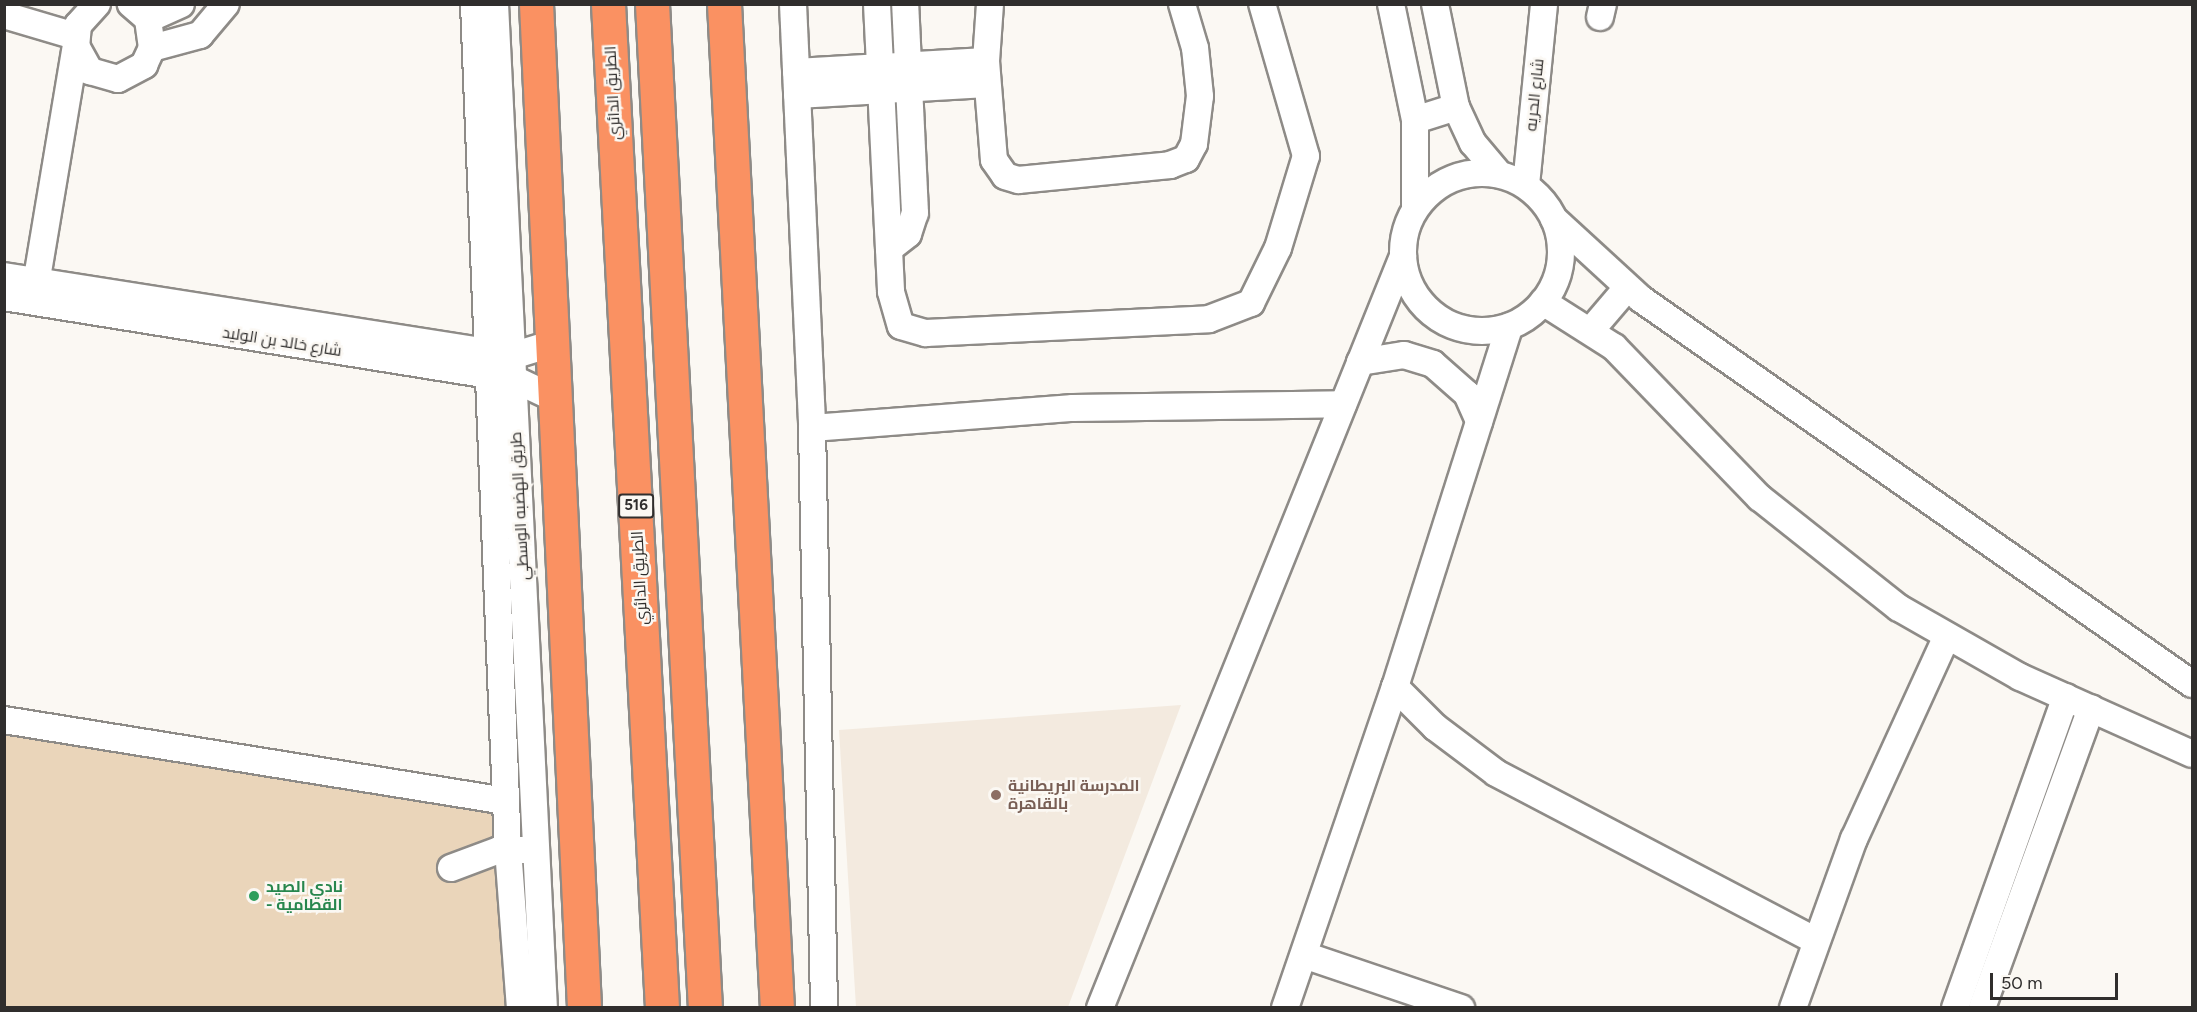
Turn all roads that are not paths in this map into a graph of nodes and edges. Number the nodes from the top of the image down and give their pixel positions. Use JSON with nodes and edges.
{"nodes":[{"id":1,"x":98,"y":4,"type":"edge"},
{"id":2,"x":181,"y":4,"type":"edge"},
{"id":3,"x":226,"y":4,"type":"edge"},
{"id":4,"x":474,"y":4,"type":"edge"},
{"id":5,"x":495,"y":4,"type":"edge"},
{"id":6,"x":536,"y":4,"type":"edge"},
{"id":7,"x":608,"y":4,"type":"edge"},
{"id":8,"x":652,"y":4,"type":"edge"},
{"id":9,"x":724,"y":4,"type":"edge"},
{"id":10,"x":793,"y":4,"type":"edge"},
{"id":11,"x":877,"y":4,"type":"edge"},
{"id":12,"x":905,"y":4,"type":"edge"},
{"id":13,"x":990,"y":4,"type":"edge"},
{"id":14,"x":1182,"y":4,"type":"edge"},
{"id":15,"x":1263,"y":4,"type":"edge"},
{"id":16,"x":1390,"y":4,"type":"edge"},
{"id":17,"x":1435,"y":4,"type":"edge"},
{"id":18,"x":1544,"y":4,"type":"edge"},
{"id":19,"x":139,"y":12,"type":"edge"},
{"id":20,"x":4,"y":15,"type":"edge"},
{"id":21,"x":75,"y":41,"type":"junction"},
{"id":22,"x":152,"y":48,"type":"junction"},
{"id":23,"x":987,"y":73,"type":"junction"},
{"id":24,"x":910,"y":77,"type":"junction"},
{"id":25,"x":881,"y":79,"type":"junction"},
{"id":26,"x":796,"y":84,"type":"junction"},
{"id":27,"x":1456,"y":107,"type":"junction"},
{"id":28,"x":1415,"y":120,"type":"junction"},
{"id":29,"x":1499,"y":174,"type":"junction"},
{"id":30,"x":1526,"y":185,"type":"junction"},
{"id":31,"x":1415,"y":208,"type":"junction"},
{"id":32,"x":1554,"y":219,"type":"junction"},
{"id":33,"x":889,"y":249,"type":"junction"},
{"id":34,"x":1402,"y":256,"type":"junction"},
{"id":35,"x":4,"y":276,"type":"edge"},
{"id":36,"x":1627,"y":288,"type":"junction"},
{"id":37,"x":35,"y":291,"type":"junction"},
{"id":38,"x":4,"y":297,"type":"edge"},
{"id":39,"x":1543,"y":302,"type":"junction"},
{"id":40,"x":1509,"y":327,"type":"junction"},
{"id":41,"x":1592,"y":329,"type":"junction"},
{"id":42,"x":554,"y":343,"type":"junction"},
{"id":43,"x":1360,"y":362,"type":"junction"},
{"id":44,"x":501,"y":366,"type":"junction"},
{"id":45,"x":556,"y":399,"type":"junction"},
{"id":46,"x":1342,"y":404,"type":"junction"},
{"id":47,"x":1479,"y":422,"type":"junction"},
{"id":48,"x":812,"y":428,"type":"junction"},
{"id":49,"x":1947,"y":636,"type":"junction"},
{"id":50,"x":2193,"y":684,"type":"edge"},
{"id":51,"x":1395,"y":687,"type":"junction"},
{"id":52,"x":2066,"y":697,"type":"junction"},
{"id":53,"x":2091,"y":708,"type":"junction"},
{"id":54,"x":4,"y":720,"type":"edge"},
{"id":55,"x":2193,"y":754,"type":"edge"},
{"id":56,"x":506,"y":801,"type":"junction"},
{"id":57,"x":508,"y":849,"type":"junction"},
{"id":58,"x":537,"y":850,"type":"junction"},
{"id":59,"x":452,"y":871,"type":"dead end"},
{"id":60,"x":1816,"y":941,"type":"junction"},
{"id":61,"x":1304,"y":955,"type":"junction"},
{"id":62,"x":824,"y":997,"type":"edge"},
{"id":63,"x":520,"y":1008,"type":"edge"},
{"id":64,"x":544,"y":1008,"type":"edge"},
{"id":65,"x":584,"y":1008,"type":"edge"},
{"id":66,"x":662,"y":1008,"type":"edge"},
{"id":67,"x":705,"y":1008,"type":"edge"},
{"id":68,"x":777,"y":1008,"type":"edge"},
{"id":69,"x":839,"y":1008,"type":"edge"},
{"id":70,"x":1100,"y":1008,"type":"edge"},
{"id":71,"x":1285,"y":1008,"type":"edge"},
{"id":72,"x":1461,"y":1008,"type":"edge"},
{"id":73,"x":1793,"y":1008,"type":"edge"},
{"id":74,"x":1955,"y":1008,"type":"edge"},
{"id":75,"x":1982,"y":1008,"type":"edge"}],
"edges":[{"from":1,"to":21,"type":"street"},
{"from":2,"to":19,"type":"street"},
{"from":3,"to":22,"type":"street"},
{"from":4,"to":44,"type":"street","name":"طريق الهضبه الوسطي"},
{"from":5,"to":44,"type":"street","name":"طريق الهضبه الوسطي"},
{"from":6,"to":42,"type":"highway"},
{"from":7,"to":66,"type":"highway","name":"الطريق الدائري","number":"516"},
{"from":8,"to":67,"type":"highway"},
{"from":9,"to":68,"type":"highway"},
{"from":10,"to":26,"type":"street"},
{"from":11,"to":25,"type":"street"},
{"from":12,"to":24,"type":"street"},
{"from":13,"to":23,"type":"street"},
{"from":14,"to":23,"type":"street"},
{"from":15,"to":33,"type":"street"},
{"from":16,"to":28,"type":"street"},
{"from":17,"to":27,"type":"street"},
{"from":18,"to":30,"type":"street","name":"شارع الحريه"},
{"from":19,"to":22,"type":"street"},
{"from":20,"to":21,"type":"street"},
{"from":21,"to":22,"type":"street"},
{"from":21,"to":37,"type":"street"},
{"from":23,"to":24,"type":"street"},
{"from":24,"to":25,"type":"street"},
{"from":24,"to":33,"type":"street"},
{"from":25,"to":26,"type":"street"},
{"from":25,"to":33,"type":"street"},
{"from":26,"to":48,"type":"street"},
{"from":27,"to":28,"type":"street"},
{"from":27,"to":29,"type":"street"},
{"from":28,"to":31,"type":"street"},
{"from":29,"to":30,"type":"street"},
{"from":29,"to":31,"type":"street"},
{"from":30,"to":32,"type":"street"},
{"from":31,"to":34,"type":"street"},
{"from":32,"to":36,"type":"street"},
{"from":32,"to":39,"type":"street"},
{"from":34,"to":40,"type":"street"},
{"from":34,"to":43,"type":"street"},
{"from":35,"to":37,"type":"street","name":"شارع خالد بن الوليد"},
{"from":36,"to":41,"type":"street"},
{"from":36,"to":50,"type":"street"},
{"from":37,"to":38,"type":"street","name":"شارع خالد بن الوليد"},
{"from":37,"to":44,"type":"street","name":"شارع خالد بن الوليد"},
{"from":39,"to":40,"type":"street"},
{"from":39,"to":41,"type":"street"},
{"from":40,"to":47,"type":"street"},
{"from":41,"to":49,"type":"street"},
{"from":42,"to":44,"type":"street","name":"شارع خالد بن الوليد"},
{"from":42,"to":45,"type":"highway"},
{"from":43,"to":46,"type":"street"},
{"from":43,"to":47,"type":"street"},
{"from":44,"to":45,"type":"street","name":"شارع خالد بن الوليد"},
{"from":44,"to":56,"type":"street","name":"طريق الهضبه الوسطي"},
{"from":44,"to":58,"type":"street","name":"طريق الهضبه الوسطي"},
{"from":45,"to":65,"type":"highway"},
{"from":46,"to":48,"type":"street"},
{"from":46,"to":70,"type":"street"},
{"from":47,"to":51,"type":"street"},
{"from":48,"to":62,"type":"street"},
{"from":49,"to":52,"type":"street"},
{"from":49,"to":60,"type":"street"},
{"from":51,"to":60,"type":"street"},
{"from":51,"to":61,"type":"street"},
{"from":52,"to":53,"type":"street"},
{"from":52,"to":74,"type":"street"},
{"from":53,"to":55,"type":"street"},
{"from":53,"to":75,"type":"street"},
{"from":54,"to":56,"type":"street"},
{"from":56,"to":57,"type":"street","name":"طريق الهضبه الوسطي"},
{"from":57,"to":58,"type":"street"},
{"from":57,"to":59,"type":"street"},
{"from":57,"to":63,"type":"street","name":"طريق الهضبه الوسطي"},
{"from":58,"to":64,"type":"street","name":"طريق الهضبه الوسطي"},
{"from":60,"to":73,"type":"street"},
{"from":61,"to":71,"type":"street"},
{"from":61,"to":72,"type":"street"},
{"from":62,"to":69,"type":"street"}]}
